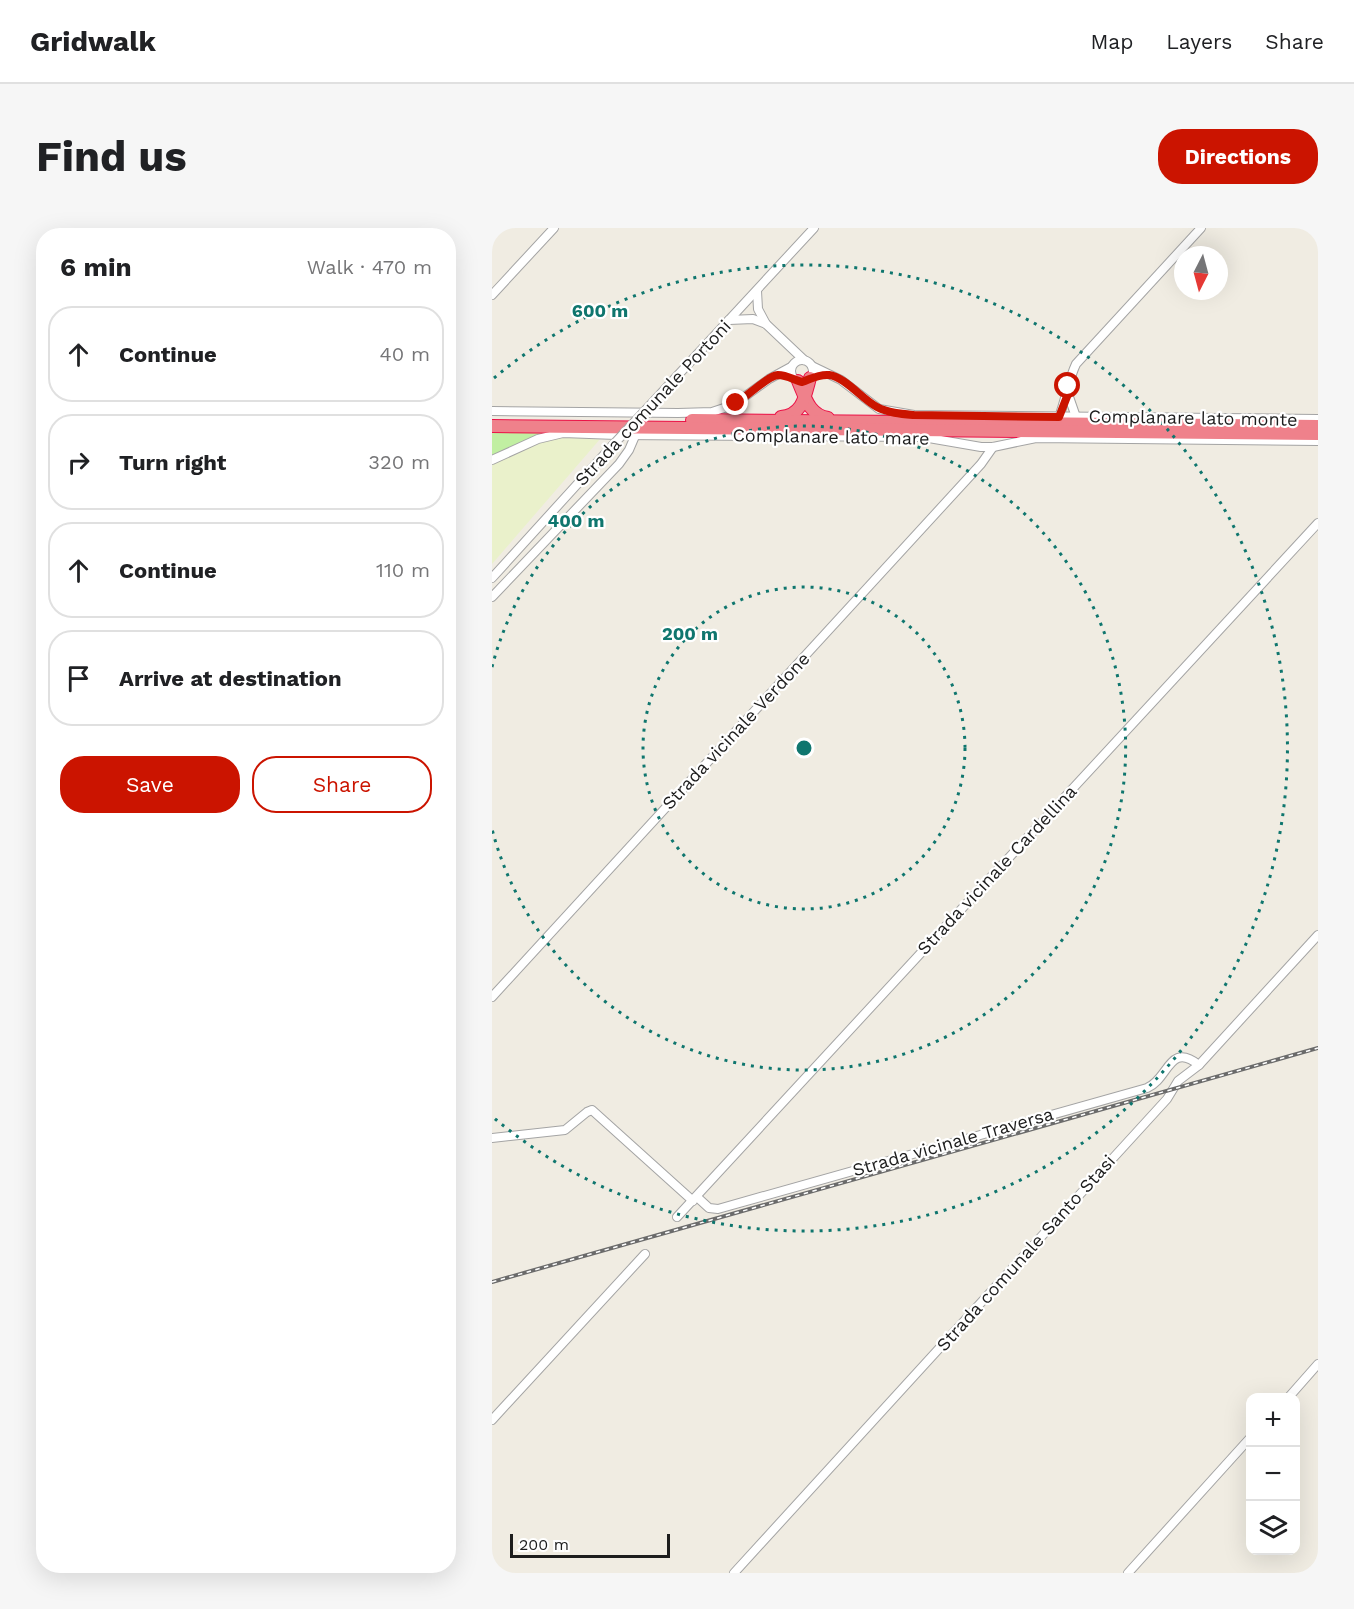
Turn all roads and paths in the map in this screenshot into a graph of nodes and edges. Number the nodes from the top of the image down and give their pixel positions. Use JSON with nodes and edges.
{"nodes":[{"id":1,"x":554,"y":228,"type":"edge"},
{"id":2,"x":814,"y":228,"type":"edge"},
{"id":3,"x":1201,"y":228,"type":"edge"},
{"id":4,"x":757,"y":291,"type":"junction"},
{"id":5,"x":492,"y":295,"type":"edge"},
{"id":6,"x":744,"y":304,"type":"junction"},
{"id":7,"x":758,"y":309,"type":"junction"},
{"id":8,"x":753,"y":319,"type":"junction"},
{"id":9,"x":729,"y":320,"type":"junction"},
{"id":10,"x":766,"y":324,"type":"junction"},
{"id":11,"x":788,"y":345,"type":"junction"},
{"id":12,"x":804,"y":360,"type":"junction"},
{"id":13,"x":792,"y":365,"type":"junction"},
{"id":14,"x":777,"y":375,"type":"junction"},
{"id":15,"x":804,"y":376,"type":"junction"},
{"id":16,"x":1068,"y":394,"type":"junction"},
{"id":17,"x":805,"y":398,"type":"junction"},
{"id":18,"x":492,"y":411,"type":"edge"},
{"id":19,"x":1059,"y":417,"type":"junction"},
{"id":20,"x":1076,"y":417,"type":"junction"},
{"id":21,"x":492,"y":418,"type":"edge"},
{"id":22,"x":1318,"y":419,"type":"edge"},
{"id":23,"x":729,"y":420,"type":"junction"},
{"id":24,"x":883,"y":422,"type":"junction"},
{"id":25,"x":1318,"y":426,"type":"edge"},
{"id":26,"x":492,"y":428,"type":"edge"},
{"id":27,"x":1318,"y":434,"type":"edge"},
{"id":28,"x":635,"y":435,"type":"junction"},
{"id":29,"x":1318,"y":441,"type":"edge"},
{"id":30,"x":981,"y":447,"type":"junction"},
{"id":31,"x":993,"y":447,"type":"junction"},
{"id":32,"x":492,"y":460,"type":"edge"},
{"id":33,"x":981,"y":464,"type":"junction"},
{"id":34,"x":1318,"y":523,"type":"edge"},
{"id":35,"x":492,"y":578,"type":"edge"},
{"id":36,"x":492,"y":597,"type":"edge"},
{"id":37,"x":1318,"y":935,"type":"edge"},
{"id":38,"x":492,"y":997,"type":"edge"},
{"id":39,"x":1199,"y":1065,"type":"junction"},
{"id":40,"x":492,"y":1138,"type":"edge"},
{"id":41,"x":695,"y":1199,"type":"junction"},
{"id":42,"x":677,"y":1217,"type":"dead end"},
{"id":43,"x":645,"y":1254,"type":"dead end"},
{"id":44,"x":1318,"y":1364,"type":"edge"},
{"id":45,"x":1292,"y":1393,"type":"edge"},
{"id":46,"x":492,"y":1420,"type":"edge"},
{"id":47,"x":1246,"y":1443,"type":"edge"},
{"id":48,"x":734,"y":1573,"type":"edge"},
{"id":49,"x":1128,"y":1573,"type":"edge"}],
"edges":[{"from":1,"to":5,"type":"street"},
{"from":2,"to":4,"type":"street","name":"Strada comunale Portoni"},
{"from":3,"to":16,"type":"street"},
{"from":4,"to":6,"type":"street","name":"Strada comunale Portoni"},
{"from":4,"to":7,"type":"street"},
{"from":6,"to":7,"type":"street"},
{"from":6,"to":8,"type":"street"},
{"from":6,"to":9,"type":"street","name":"Strada comunale Portoni"},
{"from":7,"to":10,"type":"street"},
{"from":8,"to":9,"type":"street"},
{"from":8,"to":10,"type":"street"},
{"from":9,"to":35,"type":"street","name":"Strada comunale Portoni","bridge":true},
{"from":10,"to":11,"type":"street"},
{"from":11,"to":12,"type":"street"},
{"from":11,"to":13,"type":"street"},
{"from":12,"to":13,"type":"street"},
{"from":12,"to":15,"type":"street"},
{"from":13,"to":14,"type":"street"},
{"from":13,"to":15,"type":"street"},
{"from":14,"to":15,"type":"street","name":"Complanare lato monte"},
{"from":14,"to":18,"type":"street"},
{"from":15,"to":17,"type":"highway"},
{"from":15,"to":19,"type":"street","name":"Complanare lato monte"},
{"from":16,"to":19,"type":"street"},
{"from":16,"to":20,"type":"street"},
{"from":17,"to":23,"type":"highway"},
{"from":17,"to":24,"type":"highway"},
{"from":19,"to":20,"type":"street","name":"Complanare lato monte"},
{"from":20,"to":22,"type":"street","name":"Complanare lato monte"},
{"from":21,"to":23,"type":"highway"},
{"from":23,"to":24,"type":"highway"},
{"from":24,"to":25,"type":"highway"},
{"from":26,"to":27,"type":"highway"},
{"from":28,"to":30,"type":"street","name":"Complanare lato mare"},
{"from":28,"to":32,"type":"street","name":"Complanare lato mare"},
{"from":28,"to":36,"type":"street"},
{"from":29,"to":31,"type":"street","name":"Complanare lato mare"},
{"from":30,"to":31,"type":"street","name":"Complanare lato mare"},
{"from":30,"to":33,"type":"street"},
{"from":31,"to":33,"type":"street","name":"Strada vicinale Verdone"},
{"from":33,"to":38,"type":"street","name":"Strada vicinale Verdone"},
{"from":34,"to":41,"type":"street","name":"Strada vicinale Cardellina"},
{"from":37,"to":39,"type":"street","name":"Strada comunale Santo Stasi"},
{"from":39,"to":41,"type":"street","name":"Strada vicinale Traversa"},
{"from":39,"to":48,"type":"street","name":"Strada comunale Santo Stasi"},
{"from":40,"to":41,"type":"street","name":"Strada vicinale Traversa"},
{"from":41,"to":42,"type":"street","name":"Strada vicinale Cardellina"},
{"from":43,"to":46,"type":"street"},
{"from":44,"to":45,"type":"street"},
{"from":47,"to":49,"type":"street"}]}
